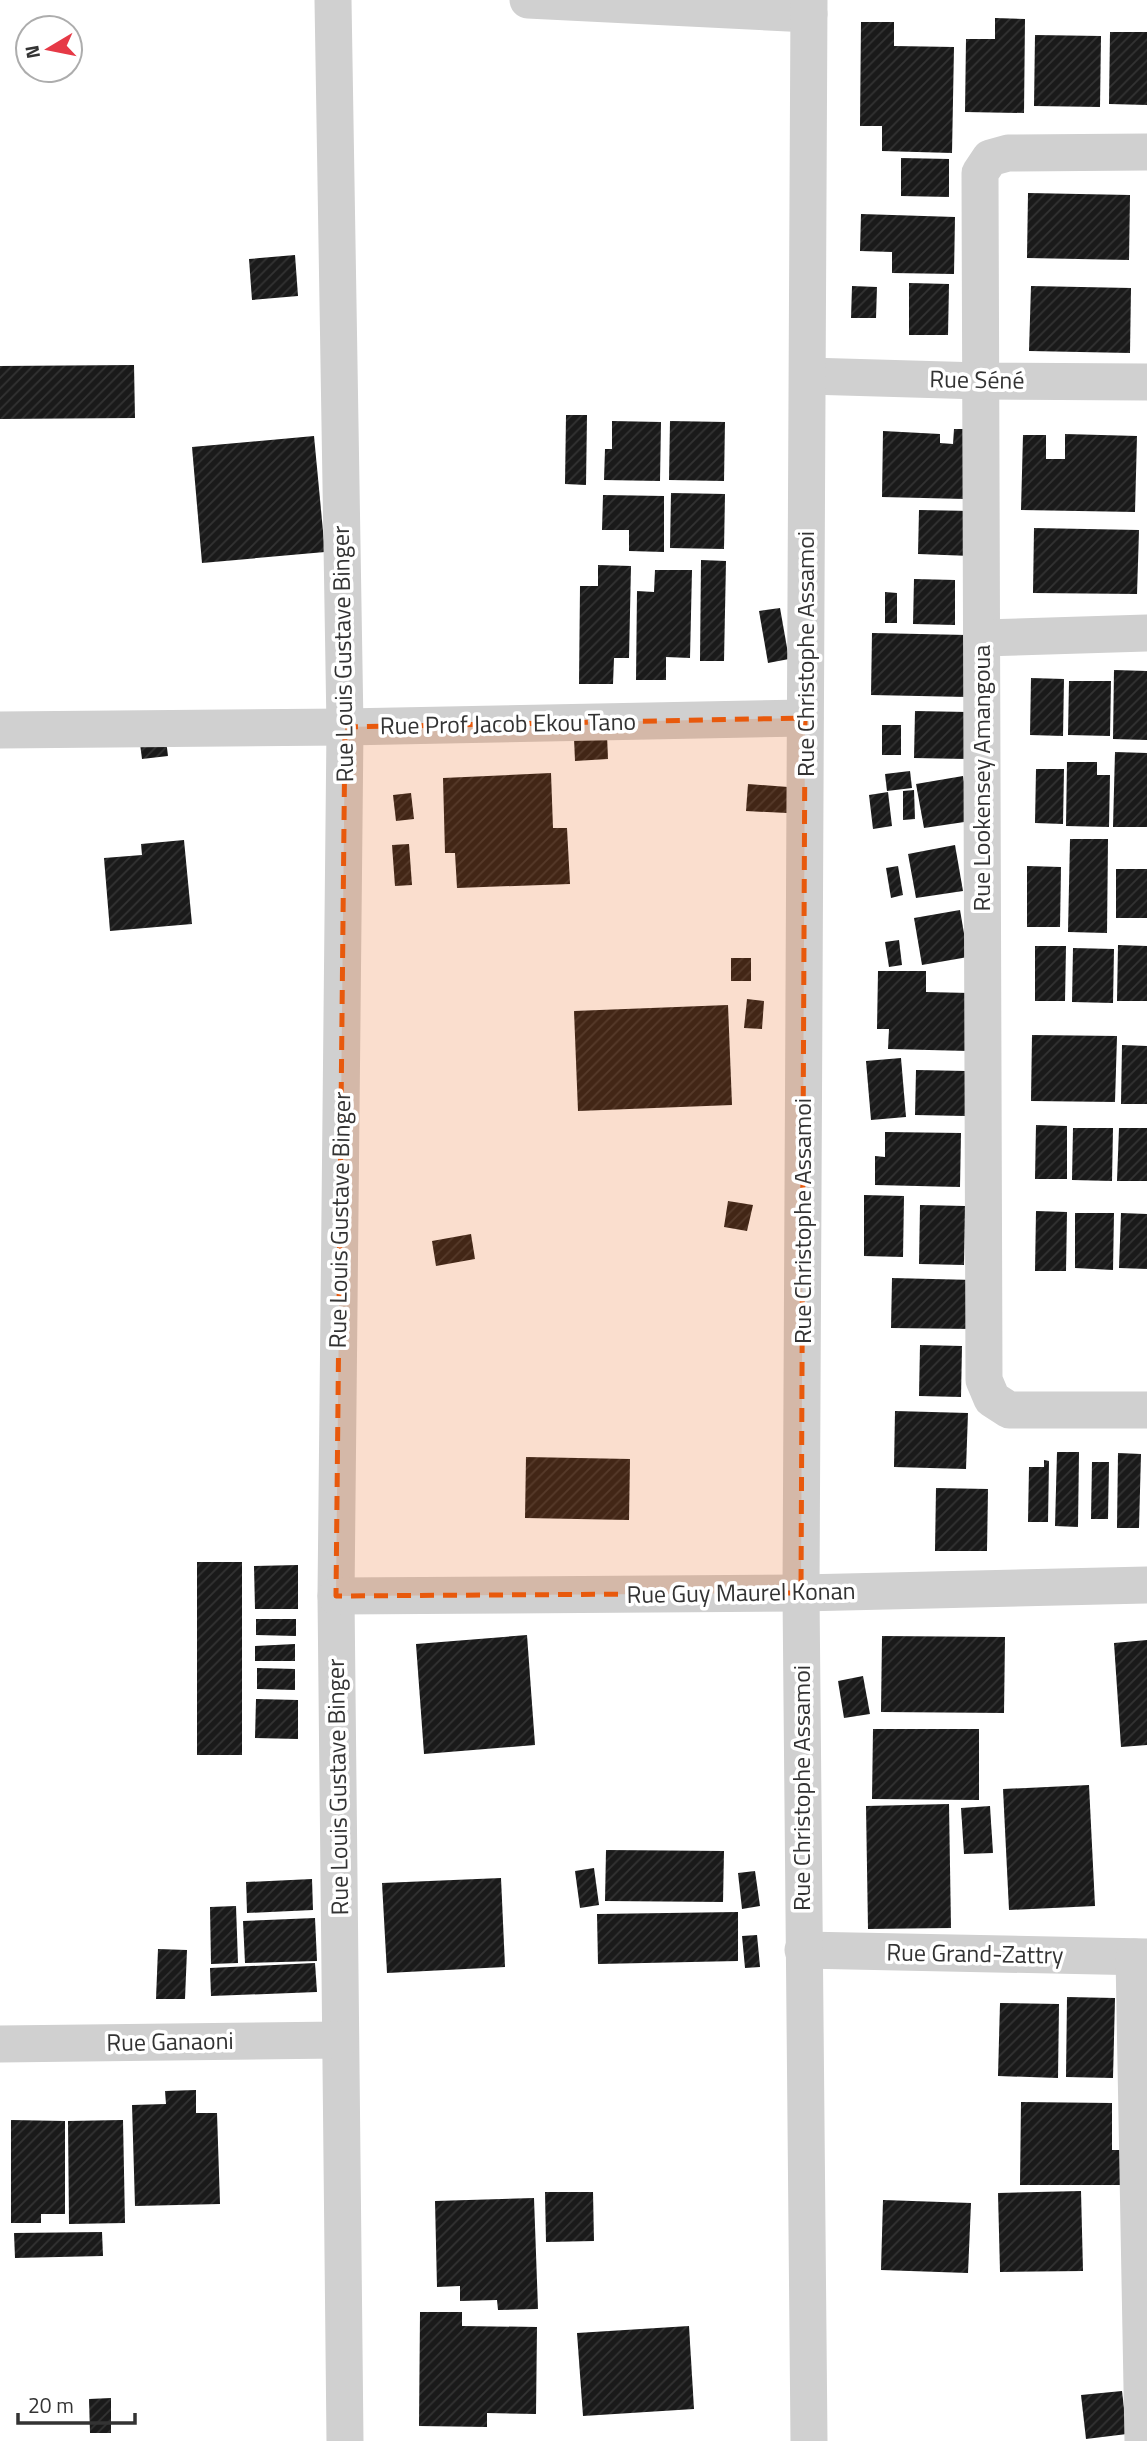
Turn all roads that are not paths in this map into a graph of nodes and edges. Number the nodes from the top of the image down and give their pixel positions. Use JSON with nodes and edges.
{"nodes":[{"id":1,"x":334,"y":0,"type":"edge"},
{"id":2,"x":528,"y":0,"type":"edge"},
{"id":3,"x":809,"y":7,"type":"edge"},
{"id":4,"x":1147,"y":152,"type":"edge"},
{"id":5,"x":808,"y":376,"type":"junction"},
{"id":6,"x":981,"y":381,"type":"junction"},
{"id":7,"x":1147,"y":382,"type":"edge"},
{"id":8,"x":1147,"y":633,"type":"edge"},
{"id":9,"x":982,"y":638,"type":"junction"},
{"id":10,"x":805,"y":718,"type":"junction"},
{"id":11,"x":345,"y":727,"type":"junction"},
{"id":12,"x":0,"y":730,"type":"edge"},
{"id":13,"x":1147,"y":1410,"type":"edge"},
{"id":14,"x":1147,"y":1585,"type":"edge"},
{"id":15,"x":801,"y":1593,"type":"junction"},
{"id":16,"x":336,"y":1597,"type":"junction"},
{"id":17,"x":803,"y":1950,"type":"junction"},
{"id":18,"x":1141,"y":1957,"type":"edge"},
{"id":19,"x":340,"y":2040,"type":"junction"},
{"id":20,"x":0,"y":2045,"type":"edge"},
{"id":21,"x":1143,"y":2263,"type":"edge"},
{"id":22,"x":345,"y":2441,"type":"edge"},
{"id":23,"x":808,"y":2441,"type":"edge"},
{"id":24,"x":1143,"y":2441,"type":"edge"}],
"edges":[{"from":1,"to":11,"type":"street","name":"Rue Louis Gustave Binger"},
{"from":2,"to":3,"type":"street"},
{"from":3,"to":5,"type":"street","name":"Rue Christophe Assamoi"},
{"from":4,"to":6,"type":"street","name":"Rue Lookensey Amangoua"},
{"from":5,"to":6,"type":"street","name":"Rue Séné"},
{"from":5,"to":10,"type":"street","name":"Rue Christophe Assamoi"},
{"from":6,"to":7,"type":"street","name":"Rue Séné"},
{"from":6,"to":9,"type":"street","name":"Rue Lookensey Amangoua"},
{"from":8,"to":9,"type":"street"},
{"from":9,"to":13,"type":"street","name":"Rue Lookensey Amangoua"},
{"from":10,"to":11,"type":"street","name":"Rue Prof Jacob Ekou Tano"},
{"from":10,"to":15,"type":"street","name":"Rue Christophe Assamoi"},
{"from":11,"to":12,"type":"street","name":"Rue Prof Jacob Ekou Tano"},
{"from":11,"to":16,"type":"street","name":"Rue Louis Gustave Binger"},
{"from":14,"to":15,"type":"street","name":"Rue Guy Maurel Konan"},
{"from":15,"to":16,"type":"street","name":"Rue Guy Maurel Konan"},
{"from":15,"to":17,"type":"street","name":"Rue Christophe Assamoi"},
{"from":16,"to":19,"type":"street","name":"Rue Louis Gustave Binger"},
{"from":17,"to":18,"type":"street","name":"Rue Grand-Zattry"},
{"from":17,"to":23,"type":"street","name":"Rue Christophe Assamoi"},
{"from":18,"to":21,"type":"street"},
{"from":19,"to":20,"type":"street","name":"Rue Ganaoni"},
{"from":19,"to":22,"type":"street","name":"Rue Louis Gustave Binger"},
{"from":21,"to":24,"type":"street"}]}
